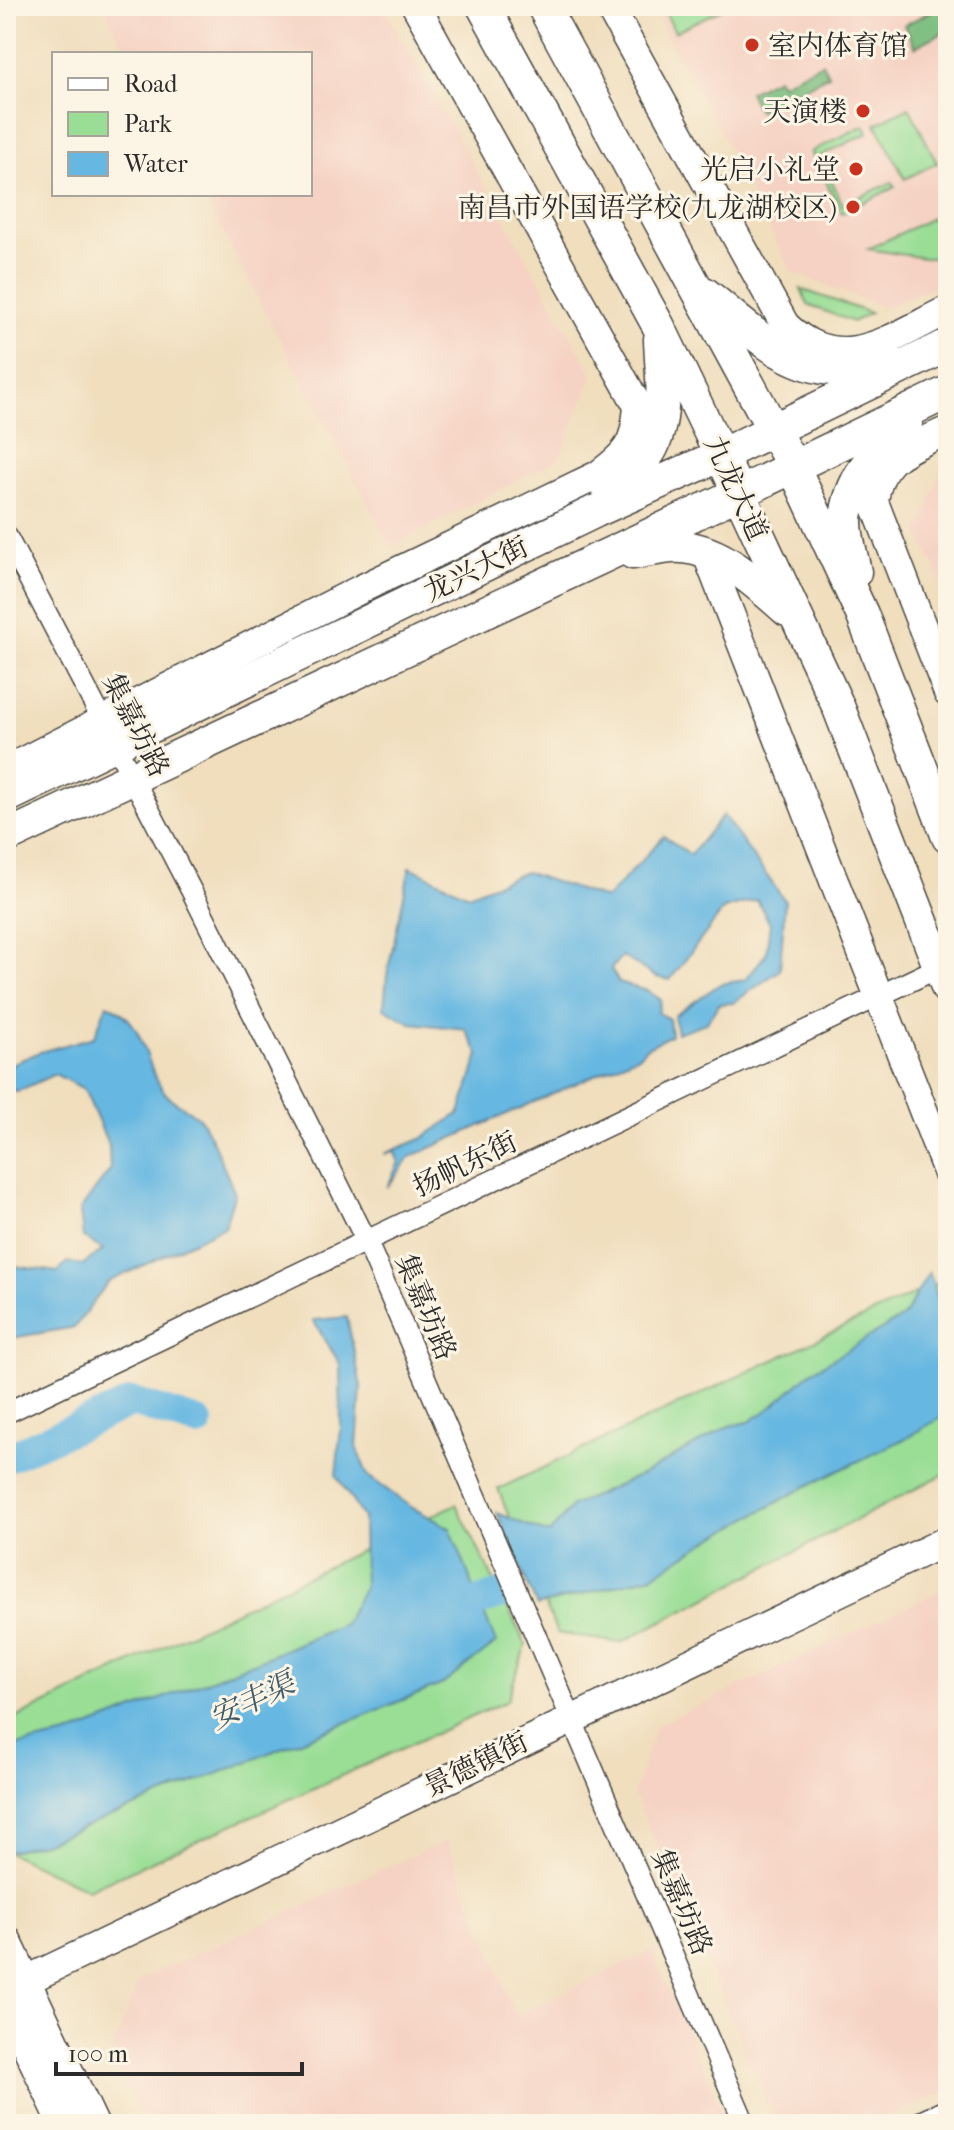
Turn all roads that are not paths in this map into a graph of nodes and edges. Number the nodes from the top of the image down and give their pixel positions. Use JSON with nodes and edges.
{"nodes":[{"id":1,"x":416,"y":6,"type":"edge"},
{"id":2,"x":483,"y":6,"type":"edge"},
{"id":3,"x":543,"y":6,"type":"edge"},
{"id":4,"x":609,"y":6,"type":"edge"},
{"id":5,"x":695,"y":287,"type":"junction"},
{"id":6,"x":948,"y":310,"type":"edge"},
{"id":7,"x":659,"y":327,"type":"junction"},
{"id":8,"x":940,"y":349,"type":"edge"},
{"id":9,"x":948,"y":393,"type":"edge"},
{"id":10,"x":773,"y":430,"type":"junction"},
{"id":11,"x":948,"y":430,"type":"edge"},
{"id":12,"x":646,"y":435,"type":"junction"},
{"id":13,"x":721,"y":455,"type":"junction"},
{"id":14,"x":794,"y":468,"type":"junction"},
{"id":15,"x":739,"y":493,"type":"junction"},
{"id":16,"x":596,"y":511,"type":"junction"},
{"id":17,"x":6,"y":535,"type":"edge"},
{"id":18,"x":706,"y":552,"type":"junction"},
{"id":19,"x":598,"y":558,"type":"junction"},
{"id":20,"x":862,"y":614,"type":"junction"},
{"id":21,"x":797,"y":619,"type":"junction"},
{"id":22,"x":948,"y":693,"type":"edge"},
{"id":23,"x":109,"y":732,"type":"junction"},
{"id":24,"x":6,"y":770,"type":"edge"},
{"id":25,"x":131,"y":776,"type":"junction"},
{"id":26,"x":6,"y":797,"type":"edge"},
{"id":27,"x":6,"y":837,"type":"edge"},
{"id":28,"x":948,"y":837,"type":"edge"},
{"id":29,"x":945,"y":973,"type":"edge"},
{"id":30,"x":879,"y":996,"type":"junction"},
{"id":31,"x":948,"y":1174,"type":"edge"},
{"id":32,"x":367,"y":1242,"type":"junction"},
{"id":33,"x":6,"y":1413,"type":"edge"},
{"id":34,"x":948,"y":1540,"type":"edge"},
{"id":35,"x":573,"y":1717,"type":"junction"},
{"id":36,"x":6,"y":1938,"type":"edge"},
{"id":37,"x":16,"y":1985,"type":"edge"},
{"id":38,"x":6,"y":2003,"type":"edge"},
{"id":39,"x":948,"y":2109,"type":"edge"},
{"id":40,"x":63,"y":2124,"type":"edge"},
{"id":41,"x":94,"y":2124,"type":"edge"},
{"id":42,"x":745,"y":2124,"type":"edge"},
{"id":43,"x":916,"y":2124,"type":"edge"}],
"edges":[{"from":1,"to":12,"type":"main road"},
{"from":2,"to":7,"type":"main road","name":"九龙大道"},
{"from":3,"to":5,"type":"main road","name":"九龙大道"},
{"from":4,"to":6,"type":"main road"},
{"from":5,"to":8,"type":"main road"},
{"from":5,"to":10,"type":"main road","name":"九龙大道"},
{"from":7,"to":12,"type":"main road"},
{"from":7,"to":13,"type":"main road","name":"九龙大道"},
{"from":8,"to":10,"type":"main road","name":"龙兴大街"},
{"from":9,"to":14,"type":"main road","name":"龙兴大街"},
{"from":9,"to":20,"type":"main road"},
{"from":10,"to":13,"type":"main road","name":"龙兴大街"},
{"from":10,"to":14,"type":"main road","name":"九龙大道"},
{"from":11,"to":22,"type":"main road"},
{"from":12,"to":16,"type":"main road"},
{"from":12,"to":23,"type":"main road"},
{"from":13,"to":15,"type":"main road","name":"九龙大道"},
{"from":13,"to":16,"type":"main road","name":"龙兴大街"},
{"from":14,"to":15,"type":"main road","name":"龙兴大街"},
{"from":14,"to":20,"type":"main road","name":"九龙大道"},
{"from":15,"to":19,"type":"main road","name":"龙兴大街"},
{"from":15,"to":21,"type":"main road","name":"九龙大道"},
{"from":16,"to":23,"type":"main road","name":"龙兴大街"},
{"from":17,"to":23,"type":"street","name":"集嘉坊路"},
{"from":18,"to":19,"type":"main road"},
{"from":18,"to":21,"type":"main road"},
{"from":18,"to":30,"type":"main road"},
{"from":19,"to":25,"type":"main road","name":"龙兴大街"},
{"from":20,"to":28,"type":"main road","name":"九龙大道"},
{"from":21,"to":29,"type":"main road","name":"九龙大道"},
{"from":23,"to":24,"type":"main road"},
{"from":23,"to":25,"type":"street","name":"集嘉坊路"},
{"from":23,"to":26,"type":"main road","name":"龙兴大街"},
{"from":25,"to":27,"type":"main road","name":"龙兴大街"},
{"from":25,"to":32,"type":"street","name":"集嘉坊路"},
{"from":29,"to":30,"type":"street","name":"扬帆东街"},
{"from":30,"to":31,"type":"main road"},
{"from":30,"to":32,"type":"street","name":"扬帆东街"},
{"from":32,"to":33,"type":"street","name":"扬帆东街"},
{"from":32,"to":35,"type":"street","name":"集嘉坊路"},
{"from":34,"to":35,"type":"main road","name":"景德镇街"},
{"from":35,"to":37,"type":"main road","name":"景德镇街"},
{"from":35,"to":42,"type":"street","name":"集嘉坊路"},
{"from":36,"to":37,"type":"main road"},
{"from":37,"to":41,"type":"main road"},
{"from":38,"to":40,"type":"main road"},
{"from":39,"to":43,"type":"street"}]}
